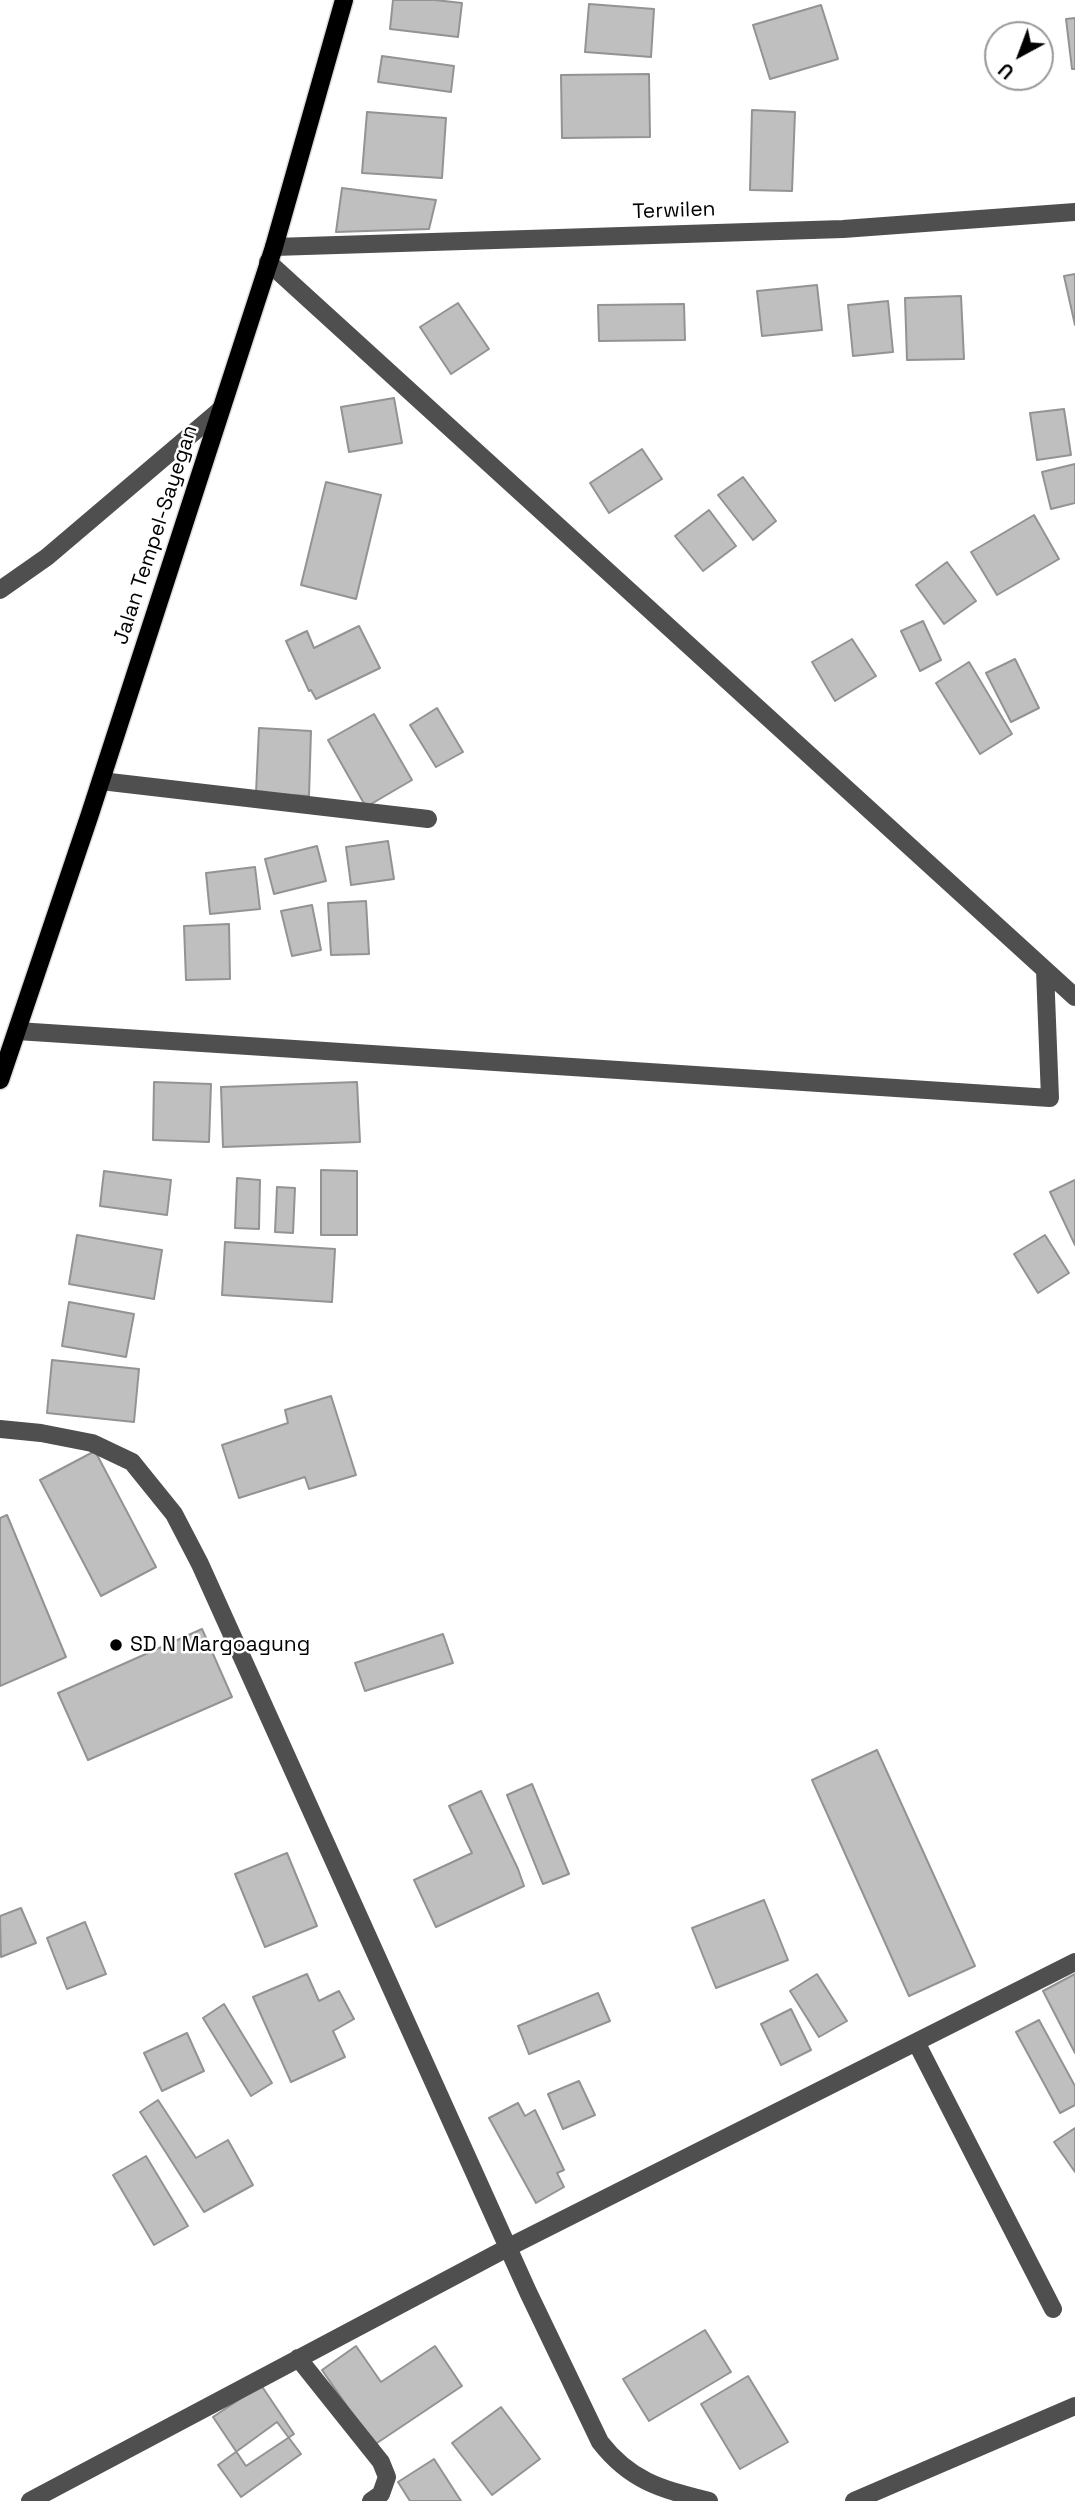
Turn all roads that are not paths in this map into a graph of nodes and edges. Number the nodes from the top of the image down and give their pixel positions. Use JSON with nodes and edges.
{"nodes":[{"id":1,"x":344,"y":0,"type":"edge"},
{"id":2,"x":1075,"y":212,"type":"edge"},
{"id":3,"x":271,"y":255,"type":"junction"},
{"id":4,"x":220,"y":410,"type":"junction"},
{"id":5,"x":0,"y":590,"type":"edge"},
{"id":6,"x":101,"y":780,"type":"junction"},
{"id":7,"x":428,"y":819,"type":"dead end"},
{"id":8,"x":1045,"y":970,"type":"junction"},
{"id":9,"x":1075,"y":997,"type":"edge"},
{"id":10,"x":16,"y":1031,"type":"junction"},
{"id":11,"x":0,"y":1080,"type":"edge"},
{"id":12,"x":0,"y":1429,"type":"edge"},
{"id":13,"x":1075,"y":1962,"type":"edge"},
{"id":14,"x":916,"y":2042,"type":"junction"},
{"id":15,"x":509,"y":2247,"type":"junction"},
{"id":16,"x":1053,"y":2309,"type":"dead end"},
{"id":17,"x":298,"y":2358,"type":"junction"},
{"id":18,"x":1075,"y":2406,"type":"edge"},
{"id":19,"x":30,"y":2501,"type":"edge"},
{"id":20,"x":371,"y":2501,"type":"edge"},
{"id":21,"x":709,"y":2501,"type":"edge"},
{"id":22,"x":854,"y":2501,"type":"edge"}],
"edges":[{"from":1,"to":3,"type":"main road","name":"Jalan Tempel-Sayegan"},
{"from":2,"to":3,"type":"street","name":"Terwilen"},
{"from":3,"to":4,"type":"main road","name":"Jalan Tempel-Sayegan"},
{"from":3,"to":8,"type":"street"},
{"from":4,"to":5,"type":"street"},
{"from":4,"to":6,"type":"main road","name":"Jalan Tempel-Sayegan"},
{"from":6,"to":7,"type":"street"},
{"from":6,"to":10,"type":"main road","name":"Jalan Tempel-Sayegan"},
{"from":8,"to":9,"type":"street"},
{"from":8,"to":10,"type":"street"},
{"from":10,"to":11,"type":"main road","name":"Jalan Tempel-Sayegan"},
{"from":12,"to":15,"type":"street"},
{"from":13,"to":14,"type":"street"},
{"from":14,"to":15,"type":"street"},
{"from":14,"to":16,"type":"street"},
{"from":15,"to":17,"type":"street"},
{"from":15,"to":21,"type":"street"},
{"from":17,"to":19,"type":"street"},
{"from":17,"to":20,"type":"street"},
{"from":18,"to":22,"type":"street"}]}
